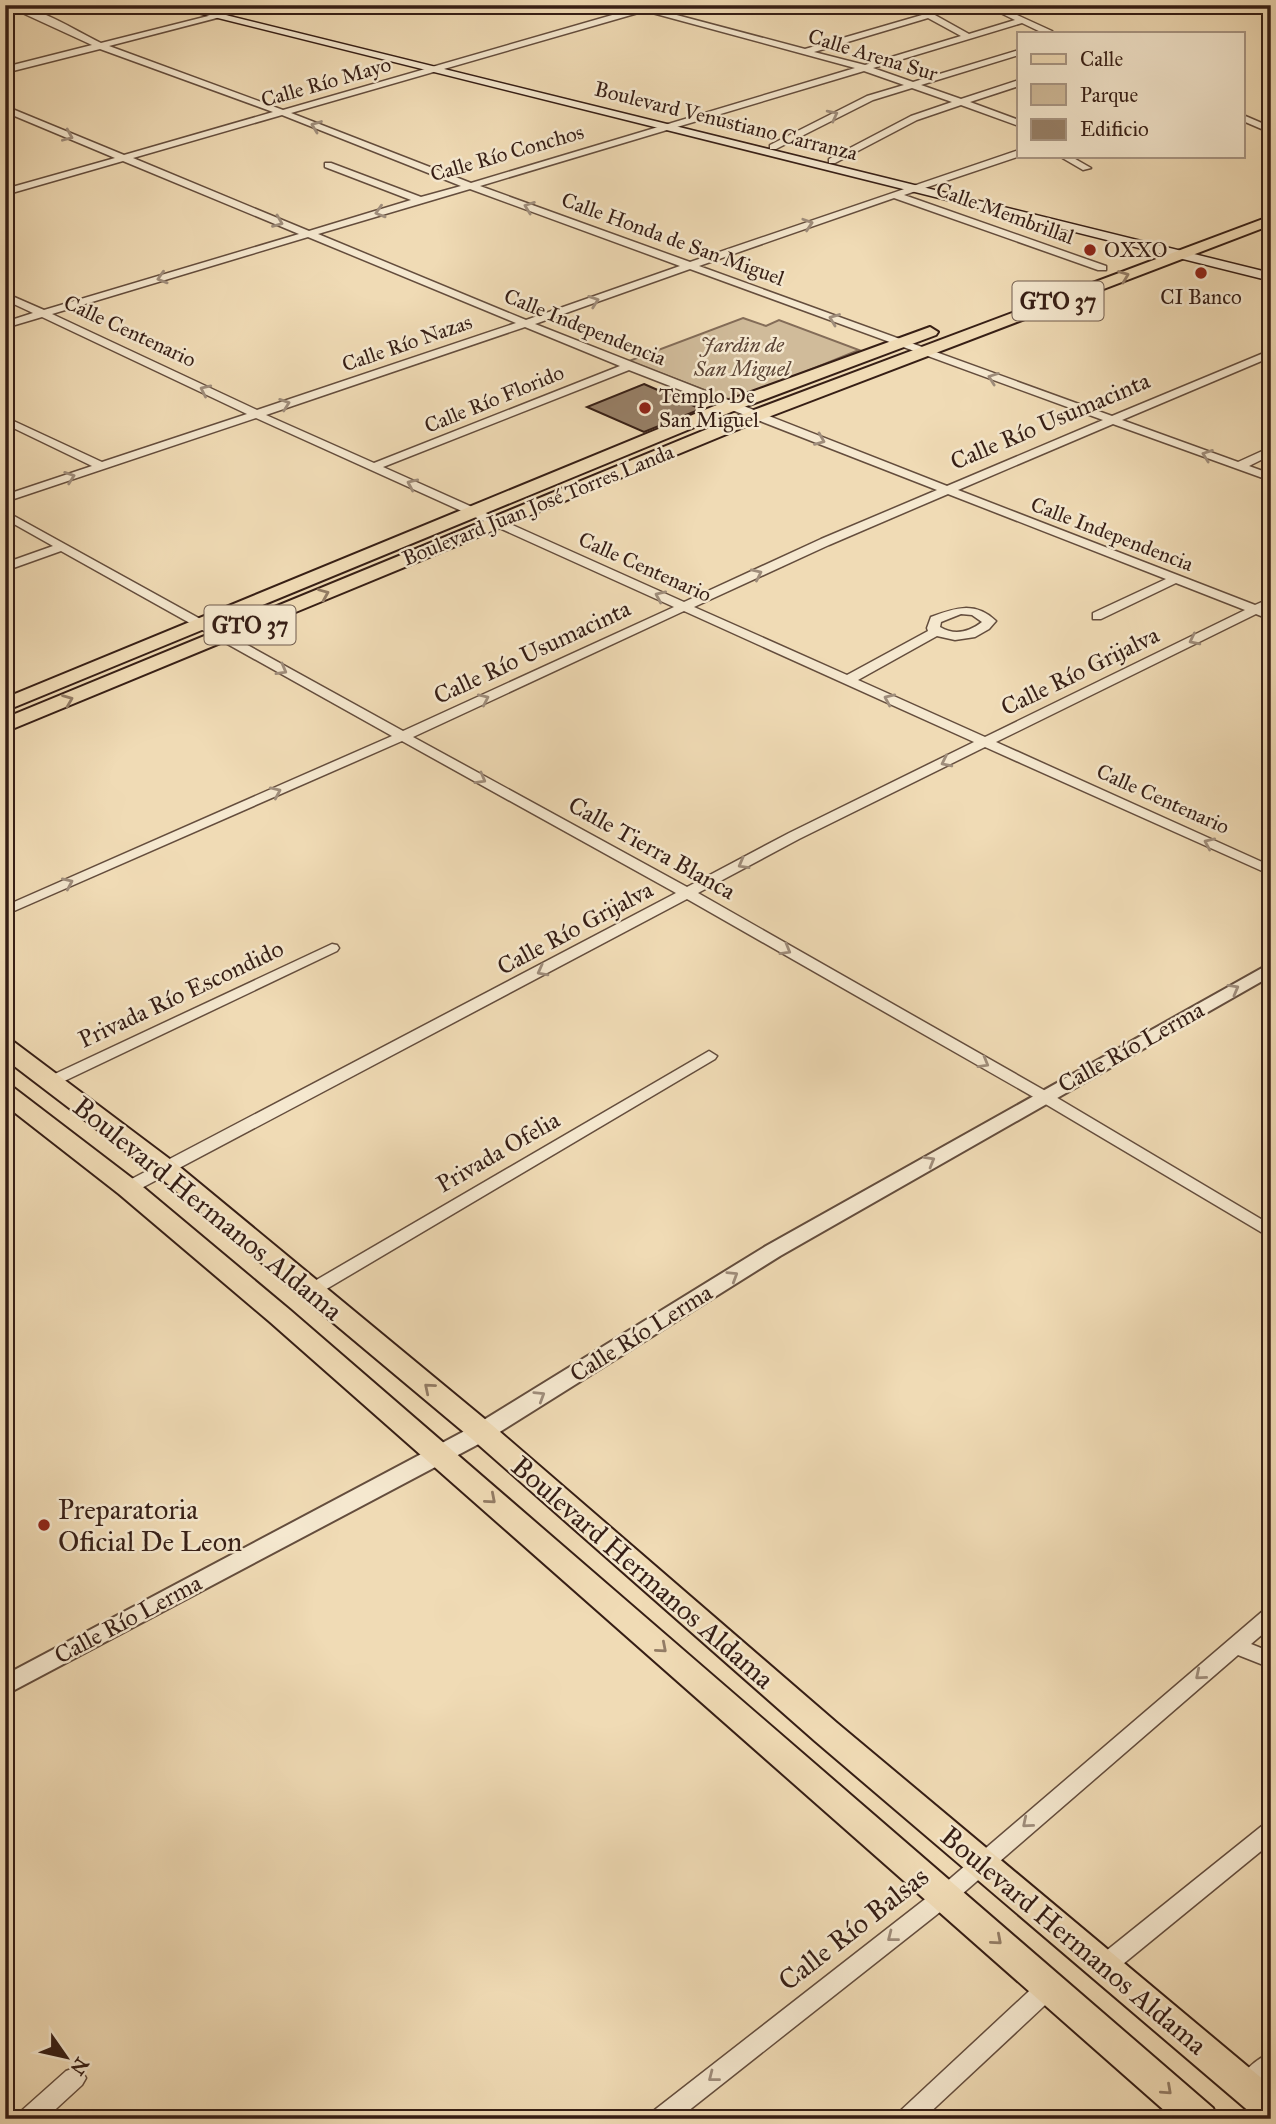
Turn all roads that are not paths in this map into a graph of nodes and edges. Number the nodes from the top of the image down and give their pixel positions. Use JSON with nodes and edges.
{"nodes":[{"id":1,"x":9,"y":5,"type":"edge"},
{"id":2,"x":171,"y":5,"type":"edge"},
{"id":3,"x":204,"y":5,"type":"edge"},
{"id":4,"x":263,"y":5,"type":"edge"},
{"id":5,"x":633,"y":5,"type":"edge"},
{"id":6,"x":657,"y":5,"type":"edge"},
{"id":7,"x":911,"y":5,"type":"edge"},
{"id":8,"x":988,"y":5,"type":"edge"},
{"id":9,"x":646,"y":9,"type":"junction"},
{"id":10,"x":5,"y":11,"type":"edge"},
{"id":11,"x":233,"y":12,"type":"junction"},
{"id":12,"x":930,"y":15,"type":"junction"},
{"id":13,"x":216,"y":17,"type":"junction"},
{"id":14,"x":1021,"y":21,"type":"junction"},
{"id":15,"x":64,"y":30,"type":"junction"},
{"id":16,"x":1047,"y":32,"type":"edge"},
{"id":17,"x":966,"y":36,"type":"junction"},
{"id":18,"x":100,"y":46,"type":"junction"},
{"id":19,"x":804,"y":52,"type":"junction"},
{"id":20,"x":1017,"y":53,"type":"edge"},
{"id":21,"x":432,"y":66,"type":"junction"},
{"id":22,"x":862,"y":67,"type":"junction"},
{"id":23,"x":5,"y":70,"type":"edge"},
{"id":24,"x":368,"y":80,"type":"junction"},
{"id":25,"x":378,"y":84,"type":"junction"},
{"id":26,"x":1017,"y":84,"type":"edge"},
{"id":27,"x":912,"y":85,"type":"junction"},
{"id":28,"x":961,"y":102,"type":"junction"},
{"id":29,"x":5,"y":109,"type":"edge"},
{"id":30,"x":278,"y":111,"type":"junction"},
{"id":31,"x":1244,"y":117,"type":"edge"},
{"id":32,"x":1016,"y":120,"type":"edge"},
{"id":33,"x":676,"y":123,"type":"junction"},
{"id":34,"x":663,"y":127,"type":"junction"},
{"id":35,"x":1271,"y":130,"type":"edge"},
{"id":36,"x":773,"y":147,"type":"junction"},
{"id":37,"x":1017,"y":154,"type":"edge"},
{"id":38,"x":119,"y":157,"type":"junction"},
{"id":39,"x":1068,"y":158,"type":"edge"},
{"id":40,"x":832,"y":161,"type":"junction"},
{"id":41,"x":328,"y":165,"type":"dead end"},
{"id":42,"x":1086,"y":168,"type":"dead end"},
{"id":43,"x":928,"y":184,"type":"junction"},
{"id":44,"x":468,"y":185,"type":"junction"},
{"id":45,"x":914,"y":189,"type":"junction"},
{"id":46,"x":5,"y":190,"type":"edge"},
{"id":47,"x":894,"y":195,"type":"junction"},
{"id":48,"x":419,"y":200,"type":"junction"},
{"id":49,"x":1271,"y":206,"type":"edge"},
{"id":50,"x":1271,"y":220,"type":"edge"},
{"id":51,"x":307,"y":234,"type":"junction"},
{"id":52,"x":1175,"y":249,"type":"junction"},
{"id":53,"x":689,"y":266,"type":"junction"},
{"id":54,"x":1102,"y":268,"type":"junction"},
{"id":55,"x":1271,"y":268,"type":"edge"},
{"id":56,"x":1271,"y":277,"type":"edge"},
{"id":57,"x":5,"y":296,"type":"edge"},
{"id":58,"x":44,"y":313,"type":"junction"},
{"id":59,"x":525,"y":324,"type":"junction"},
{"id":60,"x":5,"y":325,"type":"edge"},
{"id":61,"x":898,"y":343,"type":"junction"},
{"id":62,"x":923,"y":352,"type":"junction"},
{"id":63,"x":1271,"y":353,"type":"edge"},
{"id":64,"x":629,"y":366,"type":"junction"},
{"id":65,"x":730,"y":406,"type":"junction"},
{"id":66,"x":256,"y":414,"type":"junction"},
{"id":67,"x":757,"y":415,"type":"junction"},
{"id":68,"x":5,"y":420,"type":"edge"},
{"id":69,"x":1108,"y":420,"type":"junction"},
{"id":70,"x":1271,"y":450,"type":"edge"},
{"id":71,"x":101,"y":466,"type":"junction"},
{"id":72,"x":373,"y":467,"type":"junction"},
{"id":73,"x":1238,"y":467,"type":"junction"},
{"id":74,"x":1271,"y":478,"type":"edge"},
{"id":75,"x":944,"y":490,"type":"junction"},
{"id":76,"x":5,"y":499,"type":"edge"},
{"id":77,"x":474,"y":512,"type":"junction"},
{"id":78,"x":5,"y":514,"type":"edge"},
{"id":79,"x":495,"y":523,"type":"junction"},
{"id":80,"x":64,"y":546,"type":"junction"},
{"id":81,"x":5,"y":567,"type":"edge"},
{"id":82,"x":1176,"y":579,"type":"junction"},
{"id":83,"x":1271,"y":602,"type":"edge"},
{"id":84,"x":685,"y":607,"type":"junction"},
{"id":85,"x":1256,"y":610,"type":"junction"},
{"id":86,"x":1097,"y":616,"type":"dead end"},
{"id":87,"x":1271,"y":616,"type":"edge"},
{"id":88,"x":202,"y":625,"type":"junction"},
{"id":89,"x":937,"y":631,"type":"dead end"},
{"id":90,"x":222,"y":637,"type":"junction"},
{"id":91,"x":847,"y":681,"type":"junction"},
{"id":92,"x":8,"y":701,"type":"edge"},
{"id":93,"x":5,"y":726,"type":"edge"},
{"id":94,"x":403,"y":736,"type":"junction"},
{"id":95,"x":986,"y":742,"type":"junction"},
{"id":96,"x":1271,"y":871,"type":"edge"},
{"id":97,"x":689,"y":894,"type":"junction"},
{"id":98,"x":5,"y":911,"type":"edge"},
{"id":99,"x":332,"y":948,"type":"dead end"},
{"id":100,"x":1271,"y":968,"type":"edge"},
{"id":101,"x":5,"y":1047,"type":"edge"},
{"id":102,"x":709,"y":1056,"type":"dead end"},
{"id":103,"x":50,"y":1082,"type":"junction"},
{"id":104,"x":5,"y":1093,"type":"edge"},
{"id":105,"x":1043,"y":1096,"type":"junction"},
{"id":106,"x":166,"y":1169,"type":"junction"},
{"id":107,"x":128,"y":1188,"type":"junction"},
{"id":108,"x":1271,"y":1233,"type":"edge"},
{"id":109,"x":312,"y":1290,"type":"junction"},
{"id":110,"x":482,"y":1432,"type":"junction"},
{"id":111,"x":439,"y":1454,"type":"junction"},
{"id":112,"x":1271,"y":1615,"type":"edge"},
{"id":113,"x":1235,"y":1646,"type":"junction"},
{"id":114,"x":1271,"y":1660,"type":"edge"},
{"id":115,"x":5,"y":1686,"type":"edge"},
{"id":116,"x":1271,"y":1830,"type":"edge"},
{"id":117,"x":981,"y":1861,"type":"junction"},
{"id":118,"x":946,"y":1895,"type":"junction"},
{"id":119,"x":1104,"y":1966,"type":"junction"},
{"id":120,"x":1050,"y":1986,"type":"junction"},
{"id":121,"x":74,"y":2078,"type":"dead end"},
{"id":122,"x":1262,"y":2086,"type":"edge"},
{"id":123,"x":28,"y":2119,"type":"edge"},
{"id":124,"x":660,"y":2119,"type":"edge"},
{"id":125,"x":907,"y":2119,"type":"edge"},
{"id":126,"x":1199,"y":2119,"type":"edge"}],
"edges":[{"from":1,"to":15,"type":"street","name":"Calle Honda de San Miguel"},
{"from":2,"to":13,"type":"main road","name":"Boulevard Venustiano Carranza"},
{"from":3,"to":11,"type":"main road","name":"Boulevard Venustiano Carranza"},
{"from":4,"to":11,"type":"street"},
{"from":5,"to":9,"type":"street","name":"Calle Arena Sur"},
{"from":5,"to":21,"type":"street","name":"Calle Río Mayo"},
{"from":6,"to":9,"type":"street","name":"Calle Río Mayo"},
{"from":7,"to":12,"type":"street"},
{"from":8,"to":14,"type":"street"},
{"from":9,"to":19,"type":"street","name":"Calle Arena Sur"},
{"from":9,"to":21,"type":"street","name":"Calle Río Mayo"},
{"from":10,"to":15,"type":"street","name":"Calle Honda de San Miguel"},
{"from":11,"to":13,"type":"street"},
{"from":11,"to":21,"type":"main road","name":"Boulevard Venustiano Carranza"},
{"from":12,"to":17,"type":"street"},
{"from":12,"to":19,"type":"street"},
{"from":13,"to":18,"type":"street"},
{"from":13,"to":21,"type":"main road","name":"Boulevard Venustiano Carranza"},
{"from":14,"to":16,"type":"street"},
{"from":14,"to":17,"type":"street","name":"Calle Río Conchos"},
{"from":15,"to":18,"type":"street","name":"Calle Honda de San Miguel"},
{"from":17,"to":22,"type":"street","name":"Calle Río Conchos"},
{"from":18,"to":23,"type":"street"},
{"from":18,"to":30,"type":"street","name":"Calle Honda de San Miguel"},
{"from":19,"to":22,"type":"street","name":"Calle Arena Sur"},
{"from":20,"to":27,"type":"street"},
{"from":21,"to":24,"type":"street","name":"Calle Río Mayo"},
{"from":21,"to":25,"type":"street","name":"Calle Río Mayo"},
{"from":21,"to":33,"type":"main road","name":"Boulevard Venustiano Carranza"},
{"from":21,"to":34,"type":"main road","name":"Boulevard Venustiano Carranza"},
{"from":22,"to":27,"type":"street","name":"Calle Arena Sur"},
{"from":22,"to":33,"type":"street","name":"Calle Río Conchos"},
{"from":24,"to":25,"type":"street"},
{"from":24,"to":30,"type":"street","name":"Calle Río Mayo"},
{"from":25,"to":30,"type":"street","name":"Calle Río Mayo"},
{"from":26,"to":28,"type":"street"},
{"from":27,"to":28,"type":"street","name":"Calle Arena Sur"},
{"from":36,"to":27,"type":"street","one_way":true},
{"from":28,"to":32,"type":"street","name":"Calle Arena Sur"},
{"from":28,"to":40,"type":"street"},
{"from":29,"to":38,"type":"street","name":"Calle Independencia","one_way":true},
{"from":30,"to":38,"type":"street","name":"Calle Río Mayo"},
{"from":44,"to":30,"type":"street","name":"Calle Honda de San Miguel","one_way":true},
{"from":31,"to":35,"type":"street"},
{"from":33,"to":34,"type":"street","name":"Calle Río Conchos"},
{"from":33,"to":36,"type":"main road","name":"Boulevard Venustiano Carranza"},
{"from":34,"to":44,"type":"street","name":"Calle Río Conchos"},
{"from":34,"to":45,"type":"main road","name":"Boulevard Venustiano Carranza"},
{"from":36,"to":40,"type":"main road","name":"Boulevard Venustiano Carranza"},
{"from":37,"to":43,"type":"street","name":"Calle Río Nazas"},
{"from":38,"to":46,"type":"street","name":"Calle Río Mayo"},
{"from":38,"to":51,"type":"street","name":"Calle Independencia","one_way":true},
{"from":39,"to":42,"type":"street"},
{"from":40,"to":43,"type":"main road","name":"Boulevard Venustiano Carranza"},
{"from":41,"to":48,"type":"street"},
{"from":43,"to":45,"type":"street","name":"Calle Río Nazas"},
{"from":43,"to":52,"type":"main road","name":"Boulevard Venustiano Carranza"},
{"from":44,"to":48,"type":"street","name":"Calle Río Conchos"},
{"from":53,"to":44,"type":"street","name":"Calle Honda de San Miguel","one_way":true},
{"from":45,"to":47,"type":"street","name":"Calle Río Nazas"},
{"from":45,"to":52,"type":"main road","name":"Boulevard Venustiano Carranza"},
{"from":53,"to":47,"type":"street","name":"Calle Río Nazas","one_way":true},
{"from":47,"to":54,"type":"street","name":"Calle Membrillal"},
{"from":48,"to":51,"type":"street","name":"Calle Río Conchos","one_way":true},
{"from":49,"to":52,"type":"main road","name":"Boulevard Juan José Torres Landa","number":"GTO 37"},
{"from":50,"to":52,"type":"main road","name":"Boulevard Juan José Torres Landa","number":"GTO 37"},
{"from":51,"to":58,"type":"street","name":"Calle Río Conchos","one_way":true},
{"from":51,"to":59,"type":"street","name":"Calle Independencia"},
{"from":52,"to":54,"type":"main road","name":"Boulevard Juan José Torres Landa","number":"GTO 37"},
{"from":52,"to":55,"type":"main road","name":"Boulevard Venustiano Carranza"},
{"from":52,"to":56,"type":"main road","name":"Boulevard Venustiano Carranza"},
{"from":62,"to":52,"type":"main road","name":"Boulevard Juan José Torres Landa","number":"GTO 37","one_way":true},
{"from":59,"to":53,"type":"street","name":"Calle Río Nazas","one_way":true},
{"from":61,"to":53,"type":"street","name":"Calle Honda de San Miguel","one_way":true},
{"from":54,"to":61,"type":"main road","name":"Boulevard Juan José Torres Landa","number":"GTO 37"},
{"from":57,"to":58,"type":"street","name":"Calle Centenario"},
{"from":58,"to":60,"type":"street","name":"Calle Río Conchos"},
{"from":66,"to":58,"type":"street","name":"Calle Centenario","one_way":true},
{"from":59,"to":64,"type":"street","name":"Calle Independencia"},
{"from":66,"to":59,"type":"street","name":"Calle Río Nazas","one_way":true},
{"from":61,"to":62,"type":"street","name":"Calle Honda de San Miguel"},
{"from":61,"to":65,"type":"main road","name":"Boulevard Juan José Torres Landa","number":"GTO 37"},
{"from":62,"to":67,"type":"main road","name":"Boulevard Juan José Torres Landa","number":"GTO 37"},
{"from":69,"to":62,"type":"street","name":"Calle Honda de San Miguel","one_way":true},
{"from":63,"to":69,"type":"street","name":"Calle Río Usumacinta"},
{"from":64,"to":65,"type":"street","name":"Calle Independencia"},
{"from":64,"to":72,"type":"street","name":"Calle Río Florido"},
{"from":65,"to":67,"type":"street","name":"Calle Independencia"},
{"from":65,"to":77,"type":"main road","name":"Boulevard Juan José Torres Landa","number":"GTO 37"},
{"from":66,"to":71,"type":"street","name":"Calle Río Nazas"},
{"from":66,"to":72,"type":"street","name":"Calle Centenario"},
{"from":67,"to":75,"type":"street","name":"Calle Independencia","one_way":true},
{"from":67,"to":79,"type":"main road","name":"Boulevard Juan José Torres Landa","number":"GTO 37"},
{"from":68,"to":71,"type":"street"},
{"from":73,"to":69,"type":"street","name":"Calle Honda de San Miguel","one_way":true},
{"from":69,"to":75,"type":"street","name":"Calle Río Usumacinta"},
{"from":70,"to":73,"type":"street"},
{"from":76,"to":71,"type":"street","name":"Calle Río Nazas","one_way":true},
{"from":77,"to":72,"type":"street","name":"Calle Centenario","one_way":true},
{"from":73,"to":74,"type":"street","name":"Calle Honda de San Miguel"},
{"from":75,"to":82,"type":"street","name":"Calle Independencia"},
{"from":84,"to":75,"type":"street","name":"Calle Río Usumacinta","one_way":true},
{"from":77,"to":79,"type":"street","name":"Calle Centenario"},
{"from":77,"to":88,"type":"main road","name":"Boulevard Juan José Torres Landa","number":"GTO 37"},
{"from":78,"to":80,"type":"street","name":"Calle Tierra Blanca"},
{"from":84,"to":79,"type":"street","name":"Calle Centenario","one_way":true},
{"from":90,"to":79,"type":"main road","name":"Boulevard Juan José Torres Landa","number":"GTO 37","one_way":true},
{"from":80,"to":81,"type":"street"},
{"from":80,"to":88,"type":"street","name":"Calle Tierra Blanca"},
{"from":82,"to":85,"type":"street","name":"Calle Independencia"},
{"from":82,"to":86,"type":"street"},
{"from":83,"to":85,"type":"street","name":"Calle Río Grijalva"},
{"from":84,"to":91,"type":"street","name":"Calle Centenario"},
{"from":94,"to":84,"type":"street","name":"Calle Río Usumacinta","one_way":true},
{"from":85,"to":87,"type":"street","name":"Calle Independencia"},
{"from":85,"to":95,"type":"street","name":"Calle Río Grijalva","one_way":true},
{"from":88,"to":90,"type":"street","name":"Calle Tierra Blanca"},
{"from":88,"to":92,"type":"main road","name":"Boulevard Juan José Torres Landa","number":"GTO 37"},
{"from":89,"to":91,"type":"street"},
{"from":93,"to":90,"type":"main road","name":"Boulevard Juan José Torres Landa","number":"GTO 37","one_way":true},
{"from":90,"to":94,"type":"street","name":"Calle Tierra Blanca","one_way":true},
{"from":95,"to":91,"type":"street","name":"Calle Centenario","one_way":true},
{"from":94,"to":97,"type":"street","name":"Calle Tierra Blanca","one_way":true},
{"from":98,"to":94,"type":"street","name":"Calle Río Usumacinta","one_way":true},
{"from":96,"to":95,"type":"street","name":"Calle Centenario","one_way":true},
{"from":95,"to":97,"type":"street","name":"Calle Río Grijalva","one_way":true},
{"from":97,"to":105,"type":"street","name":"Calle Tierra Blanca","one_way":true},
{"from":97,"to":106,"type":"street","name":"Calle Río Grijalva","one_way":true},
{"from":99,"to":103,"type":"street","name":"Privada Río Escondido"},
{"from":105,"to":100,"type":"street","name":"Calle Río Lerma","one_way":true},
{"from":101,"to":103,"type":"main road","name":"Boulevard Hermanos Aldama"},
{"from":102,"to":109,"type":"street","name":"Privada Ofelia"},
{"from":103,"to":106,"type":"main road","name":"Boulevard Hermanos Aldama"},
{"from":104,"to":107,"type":"main road","name":"Boulevard Hermanos Aldama"},
{"from":105,"to":108,"type":"street","name":"Calle Tierra Blanca"},
{"from":110,"to":105,"type":"street","name":"Calle Río Lerma","one_way":true},
{"from":106,"to":107,"type":"street","name":"Calle Río Grijalva"},
{"from":106,"to":109,"type":"main road","name":"Boulevard Hermanos Aldama"},
{"from":107,"to":111,"type":"main road","name":"Boulevard Hermanos Aldama"},
{"from":110,"to":109,"type":"main road","name":"Boulevard Hermanos Aldama","one_way":true},
{"from":110,"to":111,"type":"street","name":"Calle Río Lerma"},
{"from":110,"to":117,"type":"main road","name":"Boulevard Hermanos Aldama"},
{"from":111,"to":115,"type":"street","name":"Calle Río Lerma"},
{"from":111,"to":118,"type":"main road","name":"Boulevard Hermanos Aldama","one_way":true},
{"from":112,"to":113,"type":"street","name":"Calle Río Balsas"},
{"from":113,"to":114,"type":"street"},
{"from":113,"to":117,"type":"street","name":"Calle Río Balsas","one_way":true},
{"from":116,"to":119,"type":"street"},
{"from":117,"to":118,"type":"street","name":"Calle Río Balsas"},
{"from":117,"to":119,"type":"main road","name":"Boulevard Hermanos Aldama"},
{"from":118,"to":120,"type":"main road","name":"Boulevard Hermanos Aldama","one_way":true},
{"from":118,"to":124,"type":"street","name":"Calle Río Balsas","one_way":true},
{"from":119,"to":122,"type":"main road","name":"Boulevard Hermanos Aldama"},
{"from":120,"to":125,"type":"street"},
{"from":120,"to":126,"type":"main road","name":"Boulevard Hermanos Aldama","one_way":true},
{"from":121,"to":123,"type":"street"}]}
